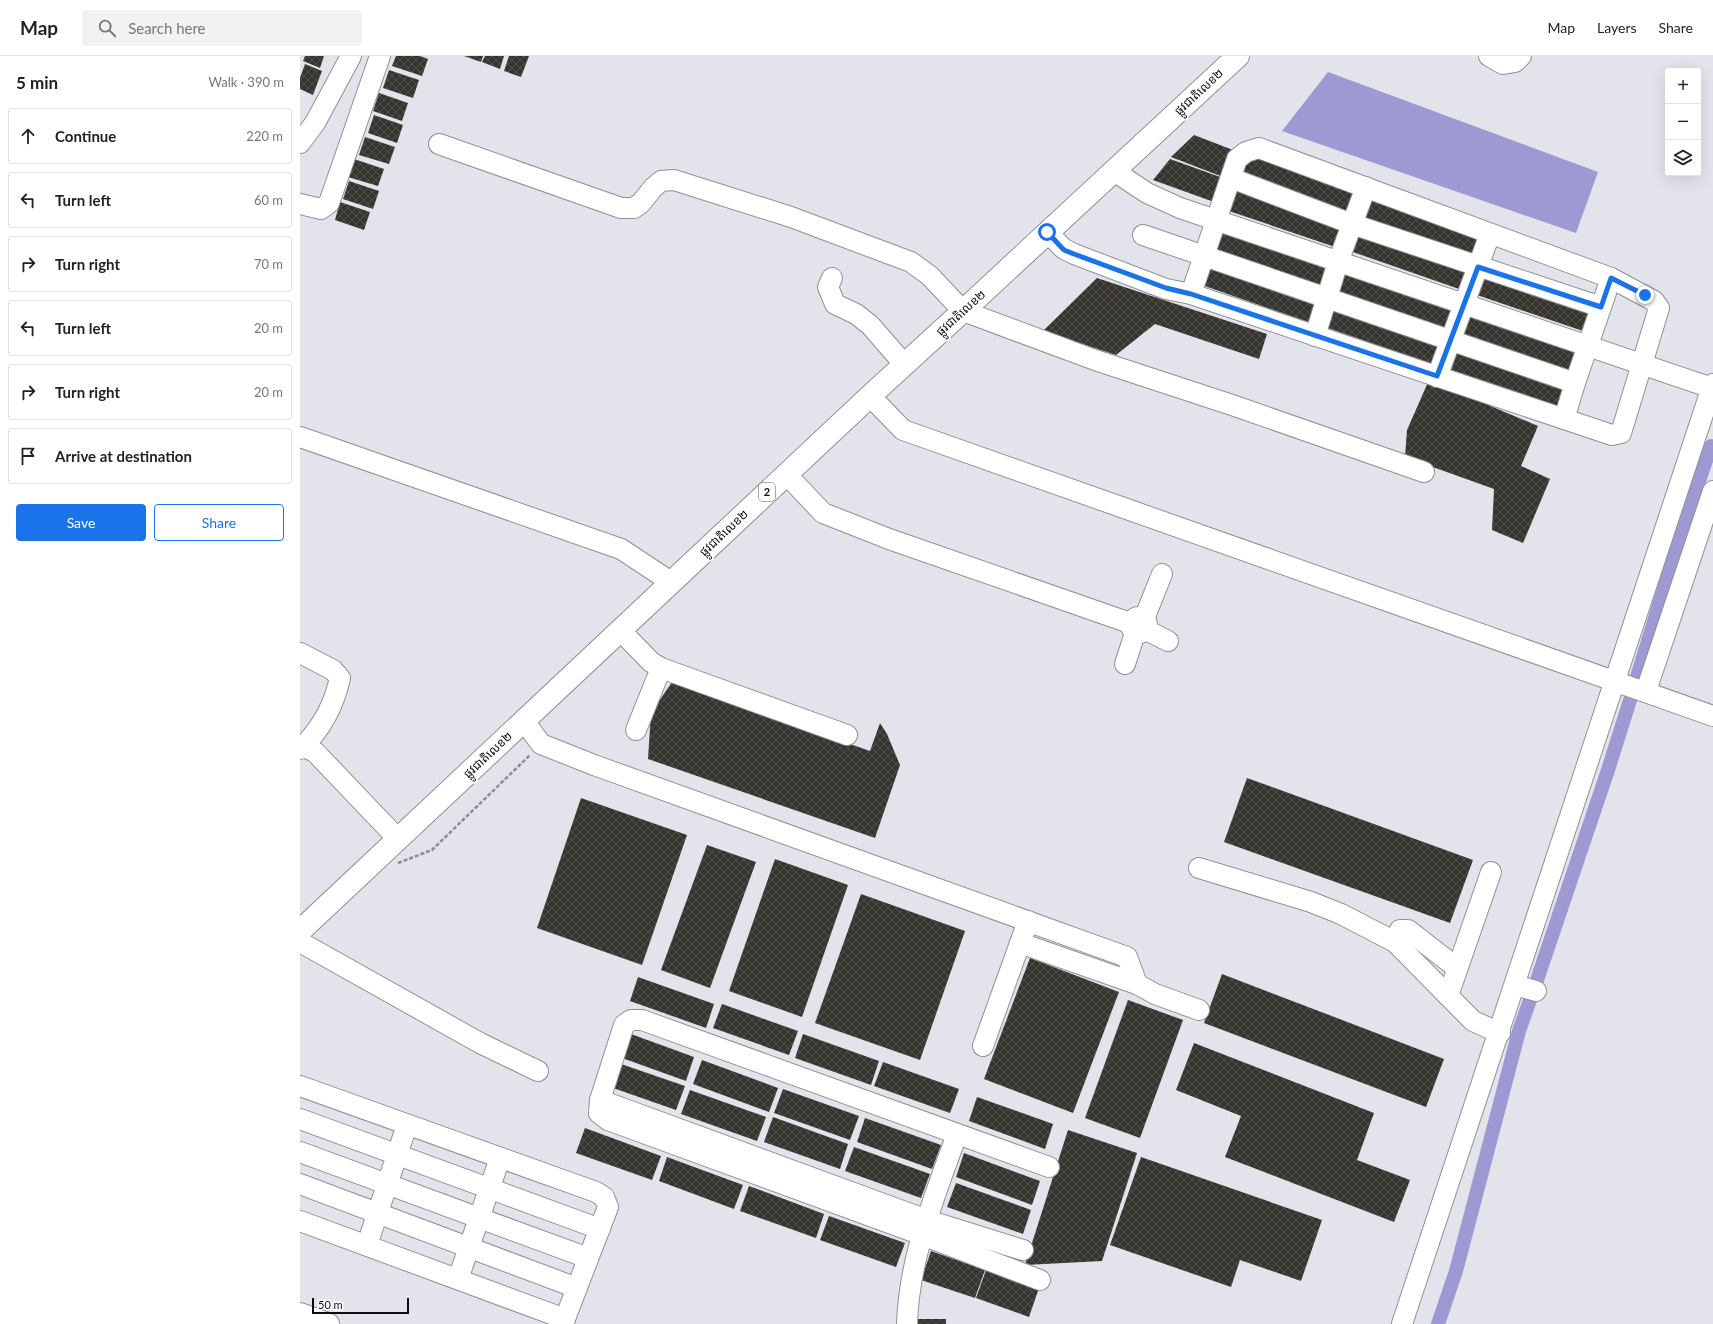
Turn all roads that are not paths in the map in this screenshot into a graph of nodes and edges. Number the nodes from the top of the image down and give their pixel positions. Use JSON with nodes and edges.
{"nodes":[{"id":1,"x":351,"y":56,"type":"edge"},
{"id":2,"x":380,"y":56,"type":"edge"},
{"id":3,"x":1238,"y":56,"type":"edge"},
{"id":4,"x":1489,"y":56,"type":"edge"},
{"id":5,"x":1521,"y":56,"type":"edge"},
{"id":6,"x":308,"y":120,"type":"edge"},
{"id":7,"x":300,"y":143,"type":"edge"},
{"id":8,"x":439,"y":144,"type":"dead end"},
{"id":9,"x":1114,"y":171,"type":"junction"},
{"id":10,"x":1231,"y":178,"type":"junction"},
{"id":11,"x":1366,"y":187,"type":"junction"},
{"id":12,"x":300,"y":204,"type":"edge"},
{"id":13,"x":1217,"y":221,"type":"junction"},
{"id":14,"x":1352,"y":224,"type":"junction"},
{"id":15,"x":1047,"y":232,"type":"junction"},
{"id":16,"x":1490,"y":234,"type":"junction"},
{"id":17,"x":1143,"y":235,"type":"dead end"},
{"id":18,"x":1204,"y":256,"type":"junction"},
{"id":19,"x":1338,"y":262,"type":"junction"},
{"id":20,"x":1478,"y":267,"type":"junction"},
{"id":21,"x":832,"y":278,"type":"dead end"},
{"id":22,"x":1611,"y":278,"type":"junction"},
{"id":23,"x":1191,"y":294,"type":"junction"},
{"id":24,"x":1326,"y":298,"type":"junction"},
{"id":25,"x":1464,"y":304,"type":"junction"},
{"id":26,"x":1601,"y":307,"type":"junction"},
{"id":27,"x":963,"y":312,"type":"junction"},
{"id":28,"x":1315,"y":336,"type":"junction"},
{"id":29,"x":1450,"y":340,"type":"junction"},
{"id":30,"x":1588,"y":346,"type":"junction"},
{"id":31,"x":904,"y":364,"type":"junction"},
{"id":32,"x":1642,"y":365,"type":"junction"},
{"id":33,"x":1437,"y":376,"type":"junction"},
{"id":34,"x":1575,"y":383,"type":"junction"},
{"id":35,"x":1712,"y":386,"type":"edge"},
{"id":36,"x":870,"y":396,"type":"junction"},
{"id":37,"x":1708,"y":416,"type":"edge"},
{"id":38,"x":1564,"y":419,"type":"junction"},
{"id":39,"x":300,"y":437,"type":"edge"},
{"id":40,"x":1424,"y":472,"type":"dead end"},
{"id":41,"x":786,"y":474,"type":"junction"},
{"id":42,"x":1713,"y":491,"type":"edge"},
{"id":43,"x":1162,"y":574,"type":"dead end"},
{"id":44,"x":671,"y":582,"type":"junction"},
{"id":45,"x":1139,"y":626,"type":"junction"},
{"id":46,"x":620,"y":630,"type":"junction"},
{"id":47,"x":1168,"y":641,"type":"dead end"},
{"id":48,"x":300,"y":653,"type":"edge"},
{"id":49,"x":1125,"y":664,"type":"dead end"},
{"id":50,"x":661,"y":668,"type":"junction"},
{"id":51,"x":1614,"y":680,"type":"junction"},
{"id":52,"x":1646,"y":691,"type":"junction"},
{"id":53,"x":1713,"y":716,"type":"edge"},
{"id":54,"x":524,"y":721,"type":"junction"},
{"id":55,"x":636,"y":730,"type":"dead end"},
{"id":56,"x":847,"y":735,"type":"dead end"},
{"id":57,"x":301,"y":747,"type":"edge"},
{"id":58,"x":398,"y":839,"type":"junction"},
{"id":59,"x":1199,"y":868,"type":"dead end"},
{"id":60,"x":1491,"y":872,"type":"dead end"},
{"id":61,"x":1028,"y":921,"type":"junction"},
{"id":62,"x":300,"y":931,"type":"edge"},
{"id":63,"x":300,"y":942,"type":"edge"},
{"id":64,"x":1395,"y":942,"type":"junction"},
{"id":65,"x":1020,"y":943,"type":"junction"},
{"id":66,"x":1457,"y":968,"type":"junction"},
{"id":67,"x":1137,"y":984,"type":"junction"},
{"id":68,"x":1515,"y":985,"type":"junction"},
{"id":69,"x":1536,"y":991,"type":"dead end"},
{"id":70,"x":1448,"y":996,"type":"junction"},
{"id":71,"x":1199,"y":1010,"type":"dead end"},
{"id":72,"x":1500,"y":1033,"type":"junction"},
{"id":73,"x":983,"y":1046,"type":"dead end"},
{"id":74,"x":538,"y":1071,"type":"dead end"},
{"id":75,"x":307,"y":1089,"type":"edge"},
{"id":76,"x":301,"y":1124,"type":"edge"},
{"id":77,"x":407,"y":1125,"type":"junction"},
{"id":78,"x":957,"y":1134,"type":"junction"},
{"id":79,"x":300,"y":1152,"type":"edge"},
{"id":80,"x":398,"y":1154,"type":"junction"},
{"id":81,"x":500,"y":1158,"type":"junction"},
{"id":82,"x":1049,"y":1167,"type":"dead end"},
{"id":83,"x":300,"y":1184,"type":"edge"},
{"id":84,"x":388,"y":1184,"type":"junction"},
{"id":85,"x":490,"y":1188,"type":"junction"},
{"id":86,"x":378,"y":1213,"type":"junction"},
{"id":87,"x":479,"y":1218,"type":"junction"},
{"id":88,"x":300,"y":1221,"type":"edge"},
{"id":89,"x":924,"y":1227,"type":"junction"},
{"id":90,"x":600,"y":1229,"type":"junction"},
{"id":91,"x":367,"y":1245,"type":"junction"},
{"id":92,"x":469,"y":1247,"type":"junction"},
{"id":93,"x":1023,"y":1250,"type":"dead end"},
{"id":94,"x":588,"y":1258,"type":"junction"},
{"id":95,"x":458,"y":1279,"type":"junction"},
{"id":96,"x":1040,"y":1280,"type":"dead end"},
{"id":97,"x":577,"y":1288,"type":"junction"},
{"id":98,"x":300,"y":1314,"type":"edge"},
{"id":99,"x":564,"y":1321,"type":"edge"},
{"id":100,"x":328,"y":1324,"type":"edge"},
{"id":101,"x":907,"y":1324,"type":"edge"},
{"id":102,"x":1402,"y":1324,"type":"edge"}],
"edges":[{"from":1,"to":6,"type":"street"},
{"from":2,"to":12,"type":"street"},
{"from":3,"to":9,"type":"main road","name":"ផ្លូវជាតិលេខ២","number":"2"},
{"from":4,"to":5,"type":"street"},
{"from":6,"to":7,"type":"street"},
{"from":8,"to":27,"type":"street"},
{"from":9,"to":13,"type":"street"},
{"from":9,"to":15,"type":"main road","name":"ផ្លូវជាតិលេខ២","number":"2"},
{"from":10,"to":11,"type":"street"},
{"from":10,"to":13,"type":"street"},
{"from":10,"to":14,"type":"street"},
{"from":11,"to":14,"type":"street"},
{"from":11,"to":16,"type":"street"},
{"from":13,"to":18,"type":"street"},
{"from":13,"to":19,"type":"street"},
{"from":14,"to":19,"type":"street"},
{"from":14,"to":20,"type":"street"},
{"from":15,"to":23,"type":"street"},
{"from":15,"to":27,"type":"main road","name":"ផ្លូវជាតិលេខ២","number":"2"},
{"from":16,"to":20,"type":"street"},
{"from":16,"to":22,"type":"street"},
{"from":17,"to":18,"type":"street"},
{"from":18,"to":23,"type":"street"},
{"from":18,"to":24,"type":"street"},
{"from":19,"to":24,"type":"street"},
{"from":19,"to":25,"type":"street"},
{"from":20,"to":25,"type":"street"},
{"from":20,"to":26,"type":"street"},
{"from":21,"to":31,"type":"street"},
{"from":22,"to":26,"type":"street"},
{"from":22,"to":32,"type":"street"},
{"from":23,"to":28,"type":"street"},
{"from":24,"to":28,"type":"street"},
{"from":24,"to":29,"type":"street"},
{"from":25,"to":29,"type":"street"},
{"from":25,"to":30,"type":"street"},
{"from":26,"to":30,"type":"street"},
{"from":27,"to":31,"type":"main road","name":"ផ្លូវជាតិលេខ២","number":"2"},
{"from":27,"to":40,"type":"street"},
{"from":28,"to":33,"type":"street"},
{"from":29,"to":33,"type":"street"},
{"from":29,"to":34,"type":"street"},
{"from":30,"to":32,"type":"street"},
{"from":30,"to":34,"type":"street"},
{"from":31,"to":36,"type":"main road","name":"ផ្លូវជាតិលេខ២","number":"2"},
{"from":32,"to":35,"type":"street"},
{"from":32,"to":38,"type":"street"},
{"from":33,"to":38,"type":"street"},
{"from":34,"to":38,"type":"street"},
{"from":35,"to":37,"type":"street"},
{"from":36,"to":41,"type":"main road","name":"ផ្លូវជាតិលេខ២","number":"2"},
{"from":36,"to":51,"type":"street"},
{"from":37,"to":51,"type":"street"},
{"from":39,"to":44,"type":"street"},
{"from":41,"to":44,"type":"main road","name":"ផ្លូវជាតិលេខ២","number":"2"},
{"from":41,"to":45,"type":"street"},
{"from":42,"to":52,"type":"street"},
{"from":43,"to":45,"type":"street"},
{"from":44,"to":46,"type":"main road","name":"ផ្លូវជាតិលេខ២","number":"2"},
{"from":45,"to":47,"type":"street"},
{"from":45,"to":49,"type":"street"},
{"from":46,"to":50,"type":"street"},
{"from":46,"to":54,"type":"main road","name":"ផ្លូវជាតិលេខ២","number":"2"},
{"from":48,"to":57,"type":"street"},
{"from":50,"to":55,"type":"street"},
{"from":50,"to":56,"type":"street"},
{"from":51,"to":52,"type":"street"},
{"from":51,"to":68,"type":"street"},
{"from":52,"to":53,"type":"street"},
{"from":54,"to":58,"type":"main road","name":"ផ្លូវជាតិលេខ២","number":"2"},
{"from":54,"to":61,"type":"street"},
{"from":57,"to":58,"type":"street"},
{"from":58,"to":62,"type":"main road","name":"ផ្លូវជាតិលេខ២","number":"2"},
{"from":59,"to":64,"type":"street"},
{"from":60,"to":66,"type":"street"},
{"from":61,"to":65,"type":"street"},
{"from":61,"to":67,"type":"street"},
{"from":63,"to":74,"type":"street"},
{"from":64,"to":66,"type":"street"},
{"from":64,"to":70,"type":"street"},
{"from":65,"to":67,"type":"street"},
{"from":65,"to":73,"type":"street"},
{"from":66,"to":70,"type":"street"},
{"from":67,"to":71,"type":"street"},
{"from":68,"to":69,"type":"street"},
{"from":68,"to":72,"type":"street"},
{"from":70,"to":72,"type":"street"},
{"from":72,"to":102,"type":"street"},
{"from":75,"to":76,"type":"street"},
{"from":75,"to":77,"type":"street"},
{"from":76,"to":80,"type":"street"},
{"from":77,"to":80,"type":"street"},
{"from":77,"to":81,"type":"street"},
{"from":78,"to":82,"type":"street"},
{"from":78,"to":89,"type":"street"},
{"from":78,"to":89,"type":"street"},
{"from":79,"to":84,"type":"street"},
{"from":80,"to":84,"type":"street"},
{"from":80,"to":85,"type":"street"},
{"from":81,"to":85,"type":"street"},
{"from":81,"to":90,"type":"street"},
{"from":83,"to":86,"type":"street"},
{"from":84,"to":86,"type":"street"},
{"from":84,"to":87,"type":"street"},
{"from":85,"to":87,"type":"street"},
{"from":85,"to":90,"type":"street"},
{"from":86,"to":91,"type":"street"},
{"from":86,"to":92,"type":"street"},
{"from":87,"to":92,"type":"street"},
{"from":87,"to":94,"type":"street"},
{"from":88,"to":91,"type":"street"},
{"from":89,"to":93,"type":"street"},
{"from":89,"to":96,"type":"street"},
{"from":89,"to":101,"type":"street"},
{"from":90,"to":94,"type":"street"},
{"from":91,"to":95,"type":"street"},
{"from":92,"to":95,"type":"street"},
{"from":92,"to":97,"type":"street"},
{"from":94,"to":97,"type":"street"},
{"from":95,"to":99,"type":"street"},
{"from":97,"to":99,"type":"street"},
{"from":98,"to":100,"type":"main road"}]}
